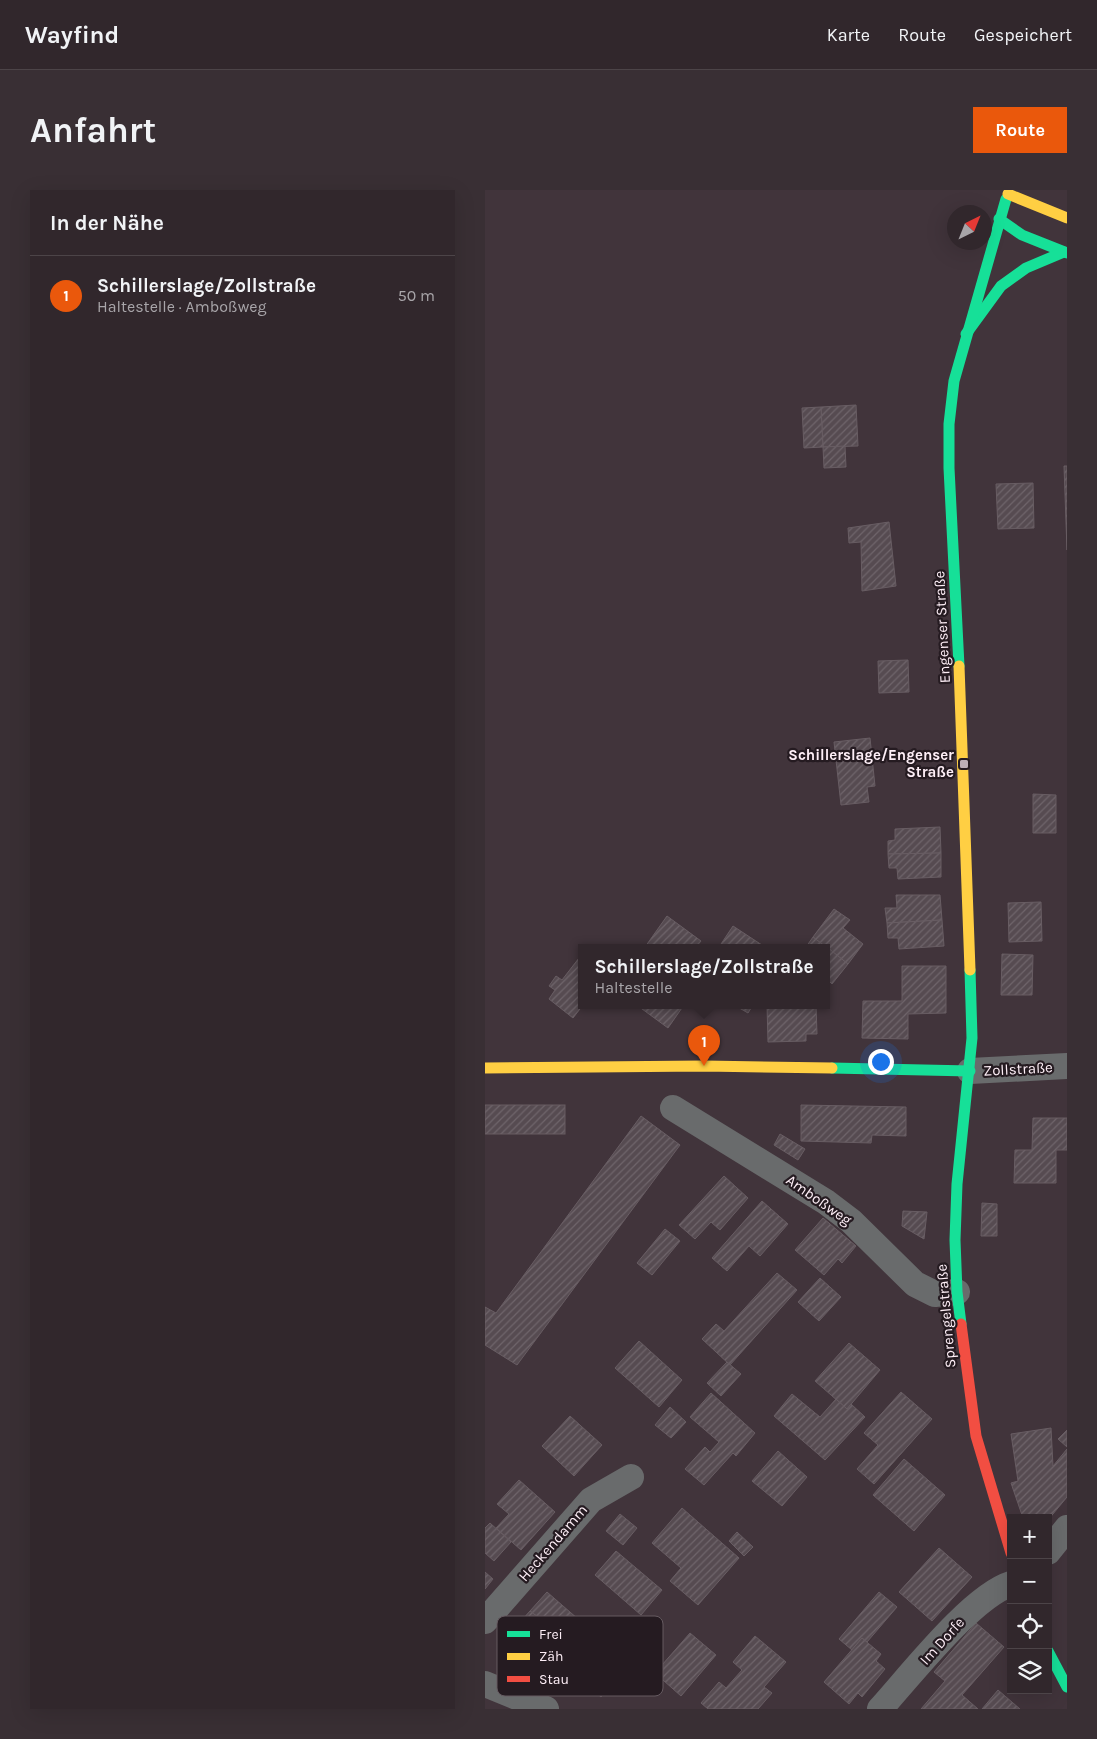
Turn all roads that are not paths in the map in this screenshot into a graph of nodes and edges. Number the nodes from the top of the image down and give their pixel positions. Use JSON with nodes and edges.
{"nodes":[{"id":1,"x":1008,"y":192,"type":"edge"},
{"id":2,"x":1067,"y":218,"type":"edge"},
{"id":3,"x":999,"y":219,"type":"junction"},
{"id":4,"x":1065,"y":253,"type":"edge"},
{"id":5,"x":966,"y":334,"type":"junction"},
{"id":6,"x":1067,"y":1066,"type":"edge"},
{"id":7,"x":485,"y":1068,"type":"edge"},
{"id":8,"x":970,"y":1071,"type":"junction"},
{"id":9,"x":673,"y":1108,"type":"dead end"},
{"id":10,"x":957,"y":1292,"type":"junction"},
{"id":11,"x":631,"y":1477,"type":"dead end"},
{"id":12,"x":1067,"y":1528,"type":"edge"},
{"id":13,"x":1007,"y":1540,"type":"edge"},
{"id":14,"x":1052,"y":1547,"type":"edge"},
{"id":15,"x":1007,"y":1585,"type":"edge"},
{"id":16,"x":485,"y":1621,"type":"edge"},
{"id":17,"x":1052,"y":1659,"type":"edge"},
{"id":18,"x":485,"y":1684,"type":"edge"},
{"id":19,"x":1067,"y":1687,"type":"edge"},
{"id":20,"x":497,"y":1689,"type":"edge"},
{"id":21,"x":514,"y":1696,"type":"edge"},
{"id":22,"x":546,"y":1709,"type":"edge"},
{"id":23,"x":880,"y":1709,"type":"edge"}],
"edges":[{"from":1,"to":2,"type":"main road"},
{"from":1,"to":3,"type":"main road","name":"Engenser Straße"},
{"from":3,"to":4,"type":"main road"},
{"from":3,"to":5,"type":"main road","name":"Engenser Straße"},
{"from":4,"to":5,"type":"main road"},
{"from":5,"to":8,"type":"main road","name":"Engenser Straße"},
{"from":6,"to":8,"type":"street","name":"Zollstraße"},
{"from":7,"to":8,"type":"main road"},
{"from":8,"to":10,"type":"main road","name":"Sprengelstraße"},
{"from":9,"to":10,"type":"street","name":"Amboßweg"},
{"from":10,"to":13,"type":"main road","name":"Sprengelstraße"},
{"from":11,"to":16,"type":"street","name":"Heckendamm"},
{"from":12,"to":14,"type":"street"},
{"from":15,"to":23,"type":"street","name":"Im Dorfe"},
{"from":17,"to":19,"type":"main road"},
{"from":18,"to":20,"type":"street"},
{"from":21,"to":22,"type":"street"}]}
